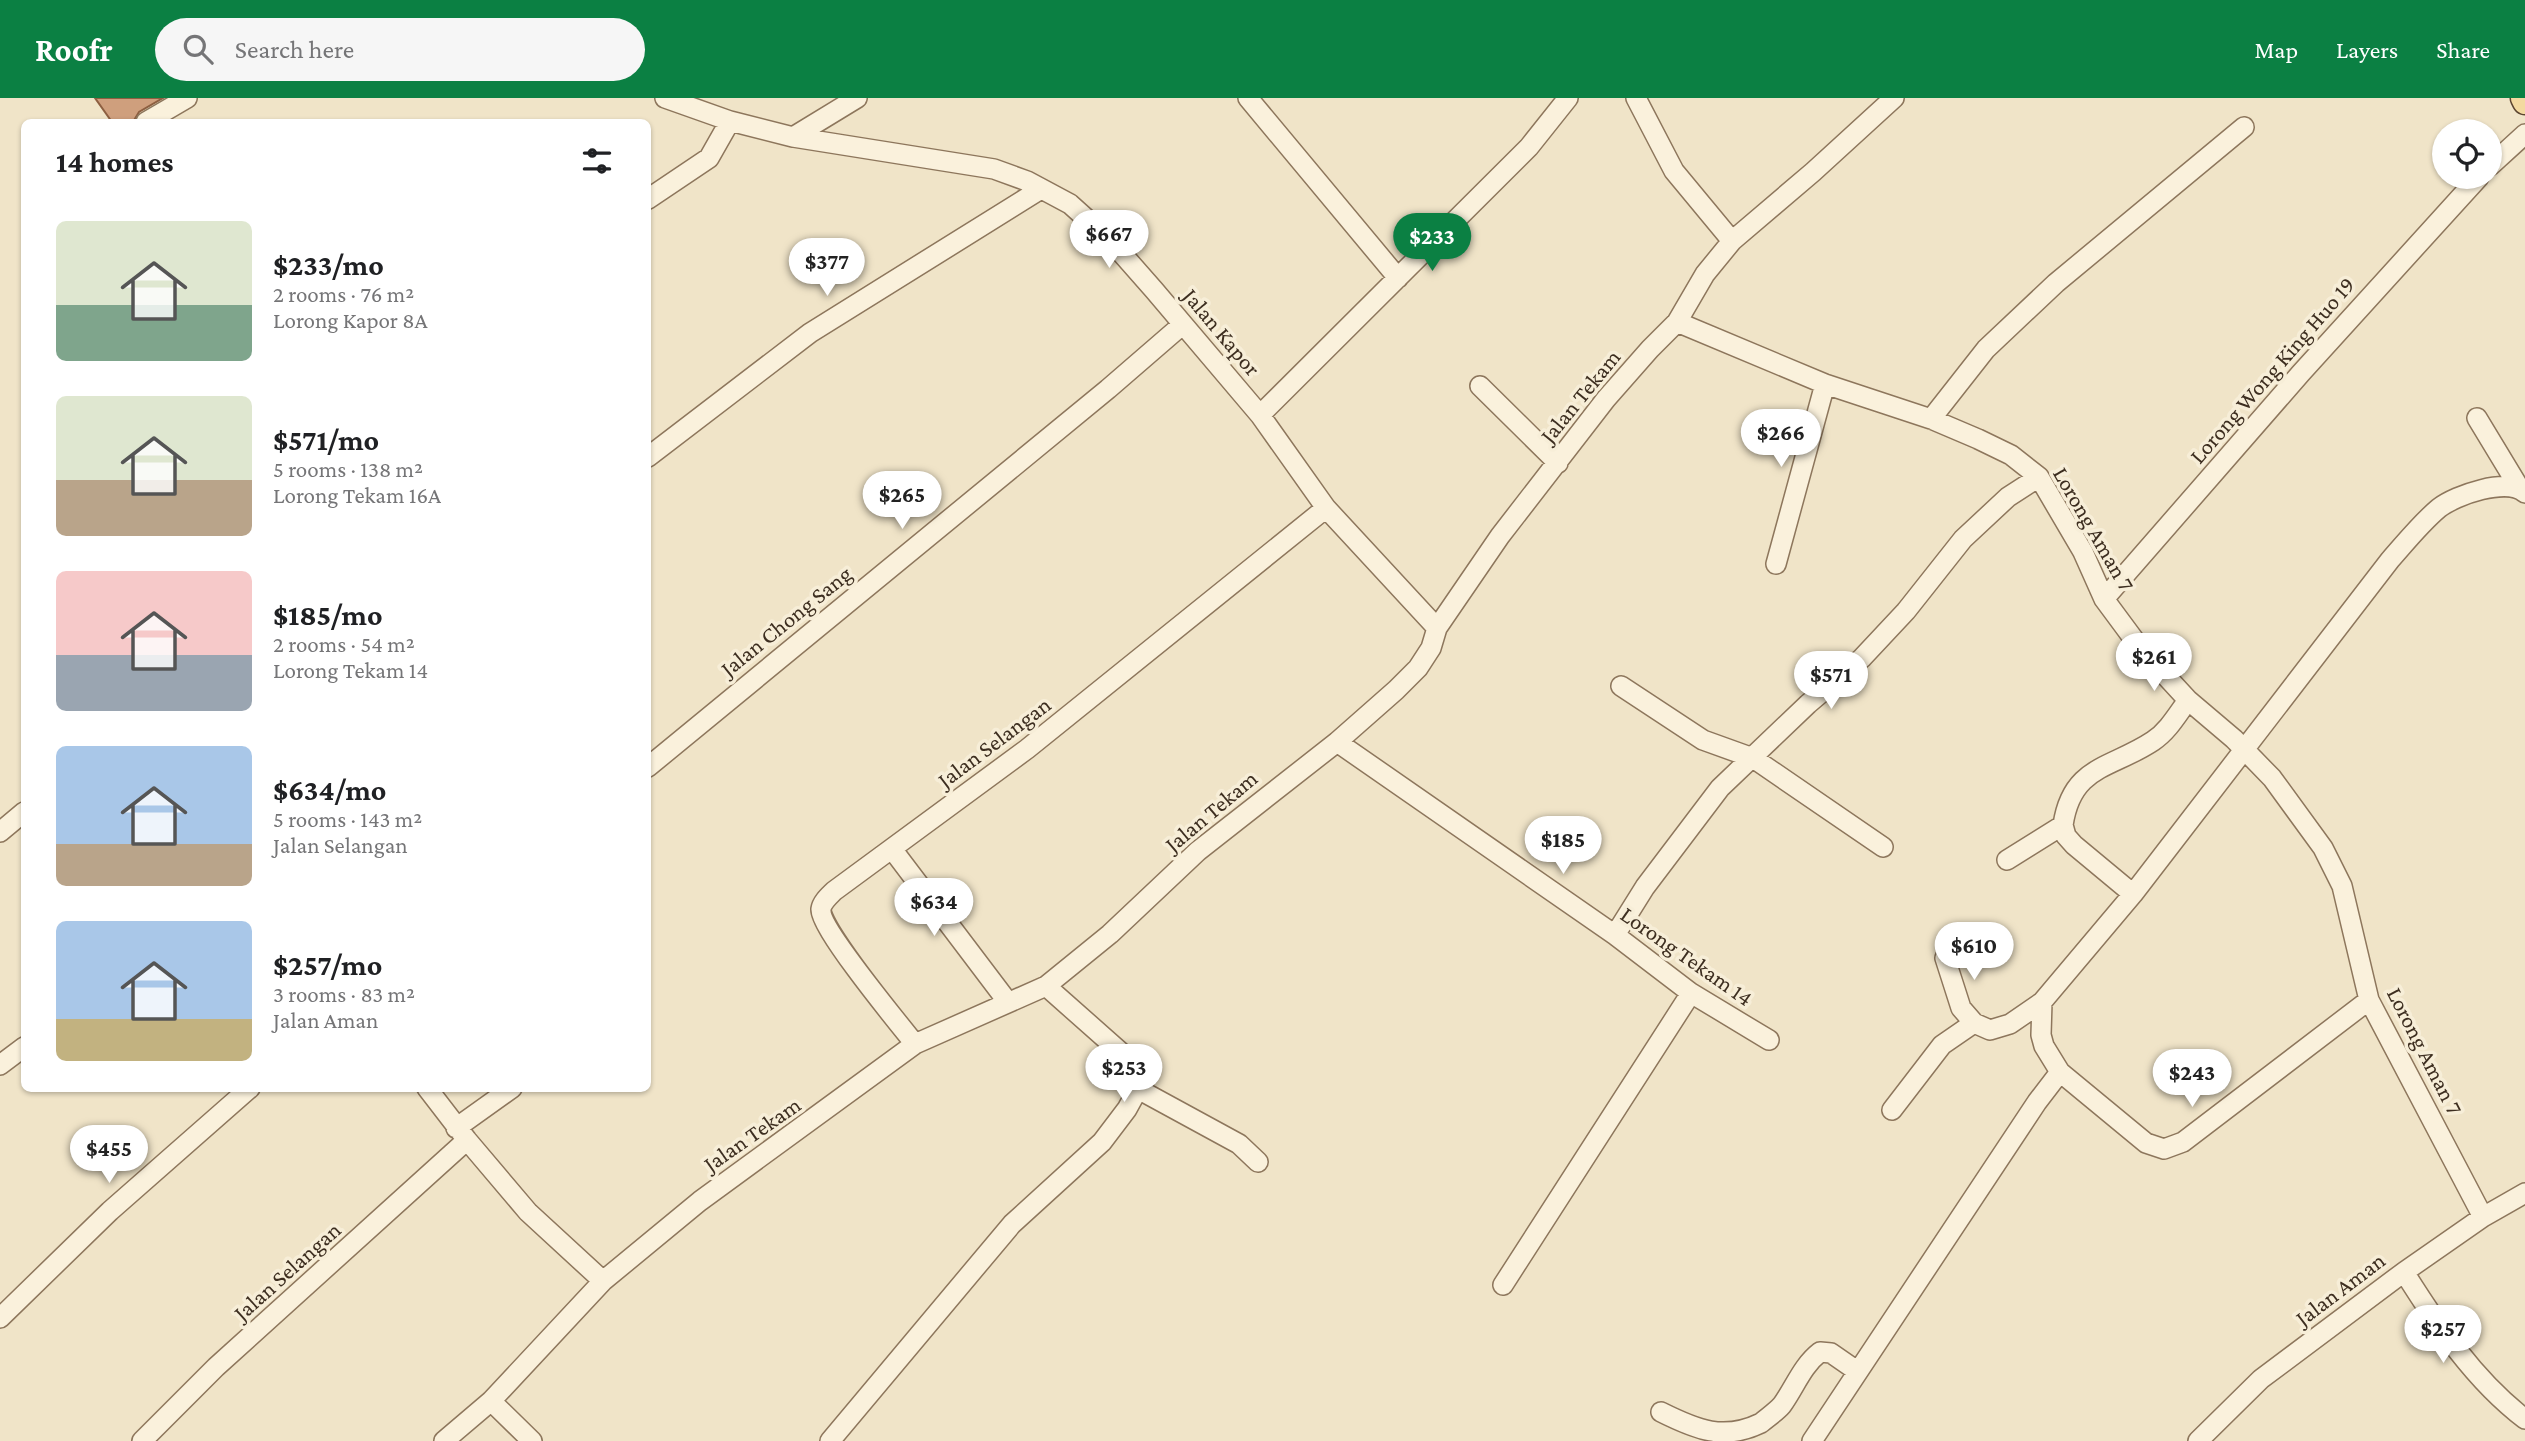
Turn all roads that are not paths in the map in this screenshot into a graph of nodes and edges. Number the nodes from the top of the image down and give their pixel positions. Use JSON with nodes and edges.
{"nodes":[{"id":1,"x":187,"y":98,"type":"edge"},
{"id":2,"x":665,"y":98,"type":"edge"},
{"id":3,"x":857,"y":98,"type":"edge"},
{"id":4,"x":1248,"y":98,"type":"edge"},
{"id":5,"x":1568,"y":98,"type":"edge"},
{"id":6,"x":1636,"y":98,"type":"edge"},
{"id":7,"x":1894,"y":98,"type":"edge"},
{"id":8,"x":151,"y":119,"type":"edge"},
{"id":9,"x":730,"y":121,"type":"junction"},
{"id":10,"x":2244,"y":127,"type":"dead end"},
{"id":11,"x":2525,"y":134,"type":"edge"},
{"id":12,"x":793,"y":137,"type":"junction"},
{"id":13,"x":2502,"y":155,"type":"edge"},
{"id":14,"x":1041,"y":189,"type":"junction"},
{"id":15,"x":2468,"y":189,"type":"edge"},
{"id":16,"x":651,"y":197,"type":"edge"},
{"id":17,"x":1732,"y":241,"type":"junction"},
{"id":18,"x":1398,"y":278,"type":"junction"},
{"id":19,"x":1677,"y":322,"type":"junction"},
{"id":20,"x":1182,"y":325,"type":"junction"},
{"id":21,"x":1825,"y":384,"type":"junction"},
{"id":22,"x":1480,"y":386,"type":"dead end"},
{"id":23,"x":1260,"y":415,"type":"junction"},
{"id":24,"x":2477,"y":418,"type":"dead end"},
{"id":25,"x":1931,"y":419,"type":"junction"},
{"id":26,"x":651,"y":455,"type":"edge"},
{"id":27,"x":1558,"y":463,"type":"junction"},
{"id":28,"x":2039,"y":477,"type":"junction"},
{"id":29,"x":2523,"y":491,"type":"edge"},
{"id":30,"x":1326,"y":508,"type":"junction"},
{"id":31,"x":1776,"y":564,"type":"dead end"},
{"id":32,"x":2104,"y":598,"type":"junction"},
{"id":33,"x":1437,"y":628,"type":"junction"},
{"id":34,"x":1621,"y":686,"type":"dead end"},
{"id":35,"x":2188,"y":700,"type":"junction"},
{"id":36,"x":1337,"y":742,"type":"junction"},
{"id":37,"x":2243,"y":750,"type":"junction"},
{"id":38,"x":1753,"y":758,"type":"junction"},
{"id":39,"x":651,"y":765,"type":"edge"},
{"id":40,"x":21,"y":814,"type":"edge"},
{"id":41,"x":2063,"y":825,"type":"junction"},
{"id":42,"x":0,"y":832,"type":"edge"},
{"id":43,"x":1883,"y":847,"type":"dead end"},
{"id":44,"x":892,"y":849,"type":"junction"},
{"id":45,"x":2007,"y":860,"type":"dead end"},
{"id":46,"x":2133,"y":894,"type":"junction"},
{"id":47,"x":1615,"y":934,"type":"junction"},
{"id":48,"x":1945,"y":958,"type":"dead end"},
{"id":49,"x":1046,"y":986,"type":"junction"},
{"id":50,"x":1691,"y":993,"type":"junction"},
{"id":51,"x":2369,"y":1000,"type":"junction"},
{"id":52,"x":1007,"y":1001,"type":"junction"},
{"id":53,"x":2042,"y":1002,"type":"junction"},
{"id":54,"x":1974,"y":1023,"type":"junction"},
{"id":55,"x":1769,"y":1040,"type":"dead end"},
{"id":56,"x":915,"y":1044,"type":"junction"},
{"id":57,"x":21,"y":1049,"type":"edge"},
{"id":58,"x":0,"y":1065,"type":"edge"},
{"id":59,"x":2060,"y":1072,"type":"junction"},
{"id":60,"x":1138,"y":1089,"type":"junction"},
{"id":61,"x":245,"y":1092,"type":"edge"},
{"id":62,"x":430,"y":1092,"type":"edge"},
{"id":63,"x":508,"y":1092,"type":"edge"},
{"id":64,"x":1892,"y":1110,"type":"dead end"},
{"id":65,"x":461,"y":1134,"type":"junction"},
{"id":66,"x":1258,"y":1162,"type":"dead end"},
{"id":67,"x":2525,"y":1193,"type":"edge"},
{"id":68,"x":2483,"y":1217,"type":"junction"},
{"id":69,"x":2404,"y":1272,"type":"junction"},
{"id":70,"x":603,"y":1281,"type":"junction"},
{"id":71,"x":1503,"y":1286,"type":"dead end"},
{"id":72,"x":0,"y":1318,"type":"edge"},
{"id":73,"x":1857,"y":1371,"type":"junction"},
{"id":74,"x":491,"y":1401,"type":"junction"},
{"id":75,"x":1661,"y":1412,"type":"dead end"},
{"id":76,"x":2525,"y":1419,"type":"edge"},
{"id":77,"x":142,"y":1441,"type":"edge"},
{"id":78,"x":444,"y":1441,"type":"edge"},
{"id":79,"x":532,"y":1441,"type":"edge"},
{"id":80,"x":830,"y":1441,"type":"edge"},
{"id":81,"x":1812,"y":1441,"type":"edge"},
{"id":82,"x":2198,"y":1441,"type":"edge"}],
"edges":[{"from":1,"to":8,"type":"street"},
{"from":2,"to":9,"type":"street","name":"Jalan Kapor"},
{"from":3,"to":12,"type":"street"},
{"from":4,"to":18,"type":"street"},
{"from":5,"to":18,"type":"street"},
{"from":6,"to":17,"type":"street"},
{"from":7,"to":17,"type":"street","name":"Jalan Tekam"},
{"from":9,"to":12,"type":"street","name":"Jalan Kapor"},
{"from":9,"to":16,"type":"street"},
{"from":10,"to":25,"type":"street"},
{"from":11,"to":13,"type":"street"},
{"from":12,"to":14,"type":"street","name":"Jalan Kapor"},
{"from":14,"to":20,"type":"street","name":"Jalan Kapor"},
{"from":14,"to":26,"type":"street"},
{"from":15,"to":32,"type":"street","name":"Lorong Wong King Huo 19"},
{"from":17,"to":19,"type":"street","name":"Jalan Tekam"},
{"from":18,"to":23,"type":"street"},
{"from":19,"to":21,"type":"street","name":"Lorong Aman 7"},
{"from":19,"to":27,"type":"street","name":"Jalan Tekam"},
{"from":20,"to":23,"type":"street","name":"Jalan Kapor"},
{"from":20,"to":39,"type":"street","name":"Jalan Chong Sang"},
{"from":21,"to":25,"type":"street","name":"Lorong Aman 7"},
{"from":21,"to":31,"type":"street"},
{"from":22,"to":27,"type":"street"},
{"from":23,"to":30,"type":"street","name":"Jalan Kapor"},
{"from":24,"to":29,"type":"street"},
{"from":25,"to":28,"type":"street","name":"Lorong Aman 7"},
{"from":27,"to":33,"type":"street","name":"Jalan Tekam"},
{"from":28,"to":32,"type":"street","name":"Lorong Aman 7"},
{"from":28,"to":38,"type":"street"},
{"from":29,"to":37,"type":"street"},
{"from":30,"to":33,"type":"street","name":"Jalan Kapor"},
{"from":30,"to":44,"type":"street","name":"Jalan Selangan"},
{"from":32,"to":35,"type":"street","name":"Lorong Aman 7"},
{"from":33,"to":36,"type":"street","name":"Jalan Tekam"},
{"from":34,"to":38,"type":"street"},
{"from":35,"to":37,"type":"street","name":"Lorong Aman 7"},
{"from":35,"to":41,"type":"street"},
{"from":36,"to":47,"type":"street","name":"Lorong Tekam 14"},
{"from":36,"to":49,"type":"street","name":"Jalan Tekam"},
{"from":37,"to":46,"type":"street"},
{"from":37,"to":51,"type":"street","name":"Lorong Aman 7"},
{"from":38,"to":43,"type":"street"},
{"from":38,"to":47,"type":"street"},
{"from":40,"to":42,"type":"street"},
{"from":41,"to":45,"type":"street"},
{"from":41,"to":46,"type":"street"},
{"from":44,"to":52,"type":"street"},
{"from":44,"to":56,"type":"street","name":"Jalan Selangan"},
{"from":46,"to":53,"type":"street"},
{"from":47,"to":50,"type":"street","name":"Lorong Tekam 14"},
{"from":48,"to":54,"type":"street"},
{"from":49,"to":52,"type":"street","name":"Jalan Tekam"},
{"from":49,"to":60,"type":"street"},
{"from":50,"to":55,"type":"street","name":"Lorong Tekam 14"},
{"from":50,"to":71,"type":"street"},
{"from":51,"to":59,"type":"street"},
{"from":51,"to":68,"type":"street","name":"Lorong Aman 7"},
{"from":52,"to":56,"type":"street","name":"Jalan Tekam"},
{"from":53,"to":54,"type":"street"},
{"from":53,"to":59,"type":"street"},
{"from":54,"to":64,"type":"street"},
{"from":56,"to":70,"type":"street","name":"Jalan Tekam"},
{"from":57,"to":58,"type":"street"},
{"from":59,"to":73,"type":"street"},
{"from":60,"to":66,"type":"street"},
{"from":60,"to":80,"type":"street"},
{"from":61,"to":72,"type":"street"},
{"from":62,"to":65,"type":"street"},
{"from":63,"to":65,"type":"street","name":"Jalan Selangan"},
{"from":65,"to":70,"type":"street"},
{"from":65,"to":77,"type":"street","name":"Jalan Selangan"},
{"from":67,"to":68,"type":"street","name":"Jalan Aman"},
{"from":68,"to":69,"type":"street","name":"Jalan Aman"},
{"from":69,"to":76,"type":"street"},
{"from":69,"to":82,"type":"street","name":"Jalan Aman"},
{"from":70,"to":74,"type":"street","name":"Jalan Tekam"},
{"from":73,"to":75,"type":"street"},
{"from":73,"to":81,"type":"street"},
{"from":74,"to":78,"type":"street","name":"Jalan Tekam"},
{"from":74,"to":79,"type":"street"}]}
